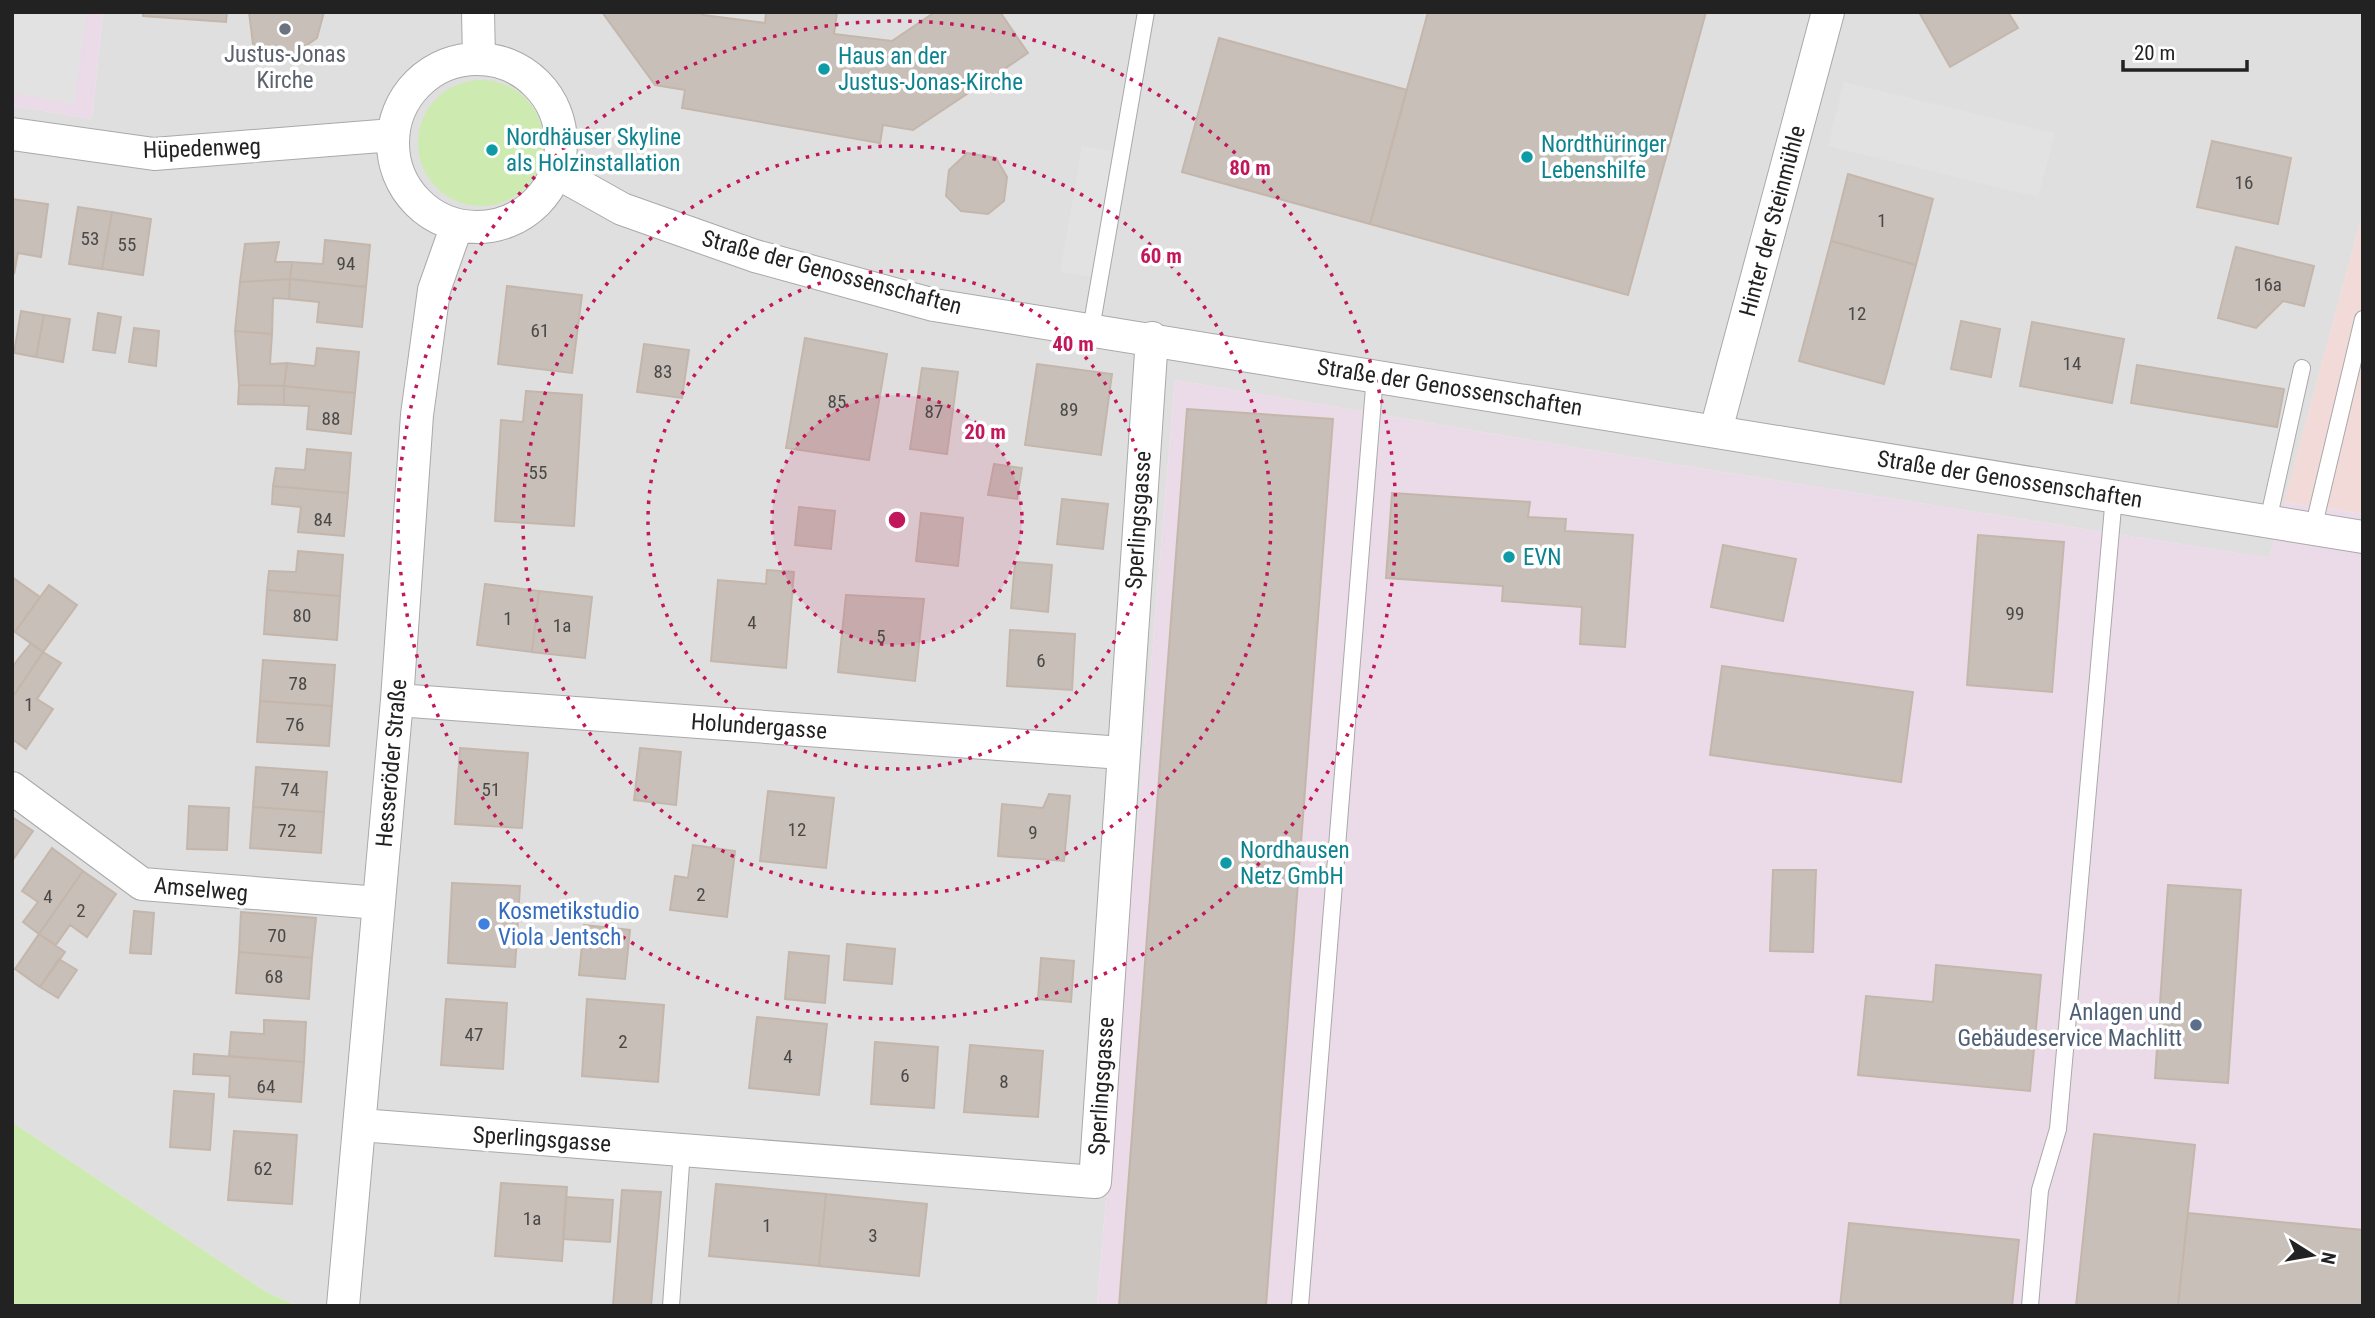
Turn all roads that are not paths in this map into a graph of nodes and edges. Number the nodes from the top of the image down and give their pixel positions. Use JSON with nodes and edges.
{"nodes":[{"id":1,"x":478,"y":12,"type":"edge"},
{"id":2,"x":1146,"y":12,"type":"edge"},
{"id":3,"x":1828,"y":12,"type":"edge"},
{"id":4,"x":479,"y":58,"type":"junction"},
{"id":5,"x":12,"y":134,"type":"edge"},
{"id":6,"x":393,"y":135,"type":"junction"},
{"id":7,"x":556,"y":172,"type":"junction"},
{"id":8,"x":457,"y":225,"type":"junction"},
{"id":9,"x":2363,"y":319,"type":"edge"},
{"id":10,"x":1091,"y":329,"type":"junction"},
{"id":11,"x":1152,"y":338,"type":"junction"},
{"id":12,"x":2302,"y":368,"type":"dead end"},
{"id":13,"x":1375,"y":374,"type":"junction"},
{"id":14,"x":1716,"y":430,"type":"junction"},
{"id":15,"x":2114,"y":496,"type":"junction"},
{"id":16,"x":2268,"y":521,"type":"junction"},
{"id":17,"x":2313,"y":529,"type":"junction"},
{"id":18,"x":2363,"y":537,"type":"edge"},
{"id":19,"x":397,"y":699,"type":"junction"},
{"id":20,"x":1122,"y":753,"type":"junction"},
{"id":21,"x":12,"y":788,"type":"edge"},
{"id":22,"x":379,"y":903,"type":"junction"},
{"id":23,"x":360,"y":1125,"type":"junction"},
{"id":24,"x":682,"y":1150,"type":"junction"},
{"id":25,"x":343,"y":1306,"type":"edge"},
{"id":26,"x":671,"y":1306,"type":"edge"},
{"id":27,"x":1300,"y":1306,"type":"edge"},
{"id":28,"x":2030,"y":1306,"type":"edge"}],
"edges":[{"from":1,"to":4,"type":"street"},
{"from":2,"to":10,"type":"lane"},
{"from":3,"to":14,"type":"street","name":"Hinter der Steinmühle"},
{"from":4,"to":6,"type":"street"},
{"from":4,"to":7,"type":"street"},
{"from":5,"to":6,"type":"street","name":"Hüpedenweg"},
{"from":6,"to":8,"type":"street"},
{"from":7,"to":8,"type":"street"},
{"from":7,"to":10,"type":"street","name":"Straße der Genossenschaften"},
{"from":8,"to":19,"type":"street","name":"Hesseröder Straße"},
{"from":9,"to":17,"type":"lane"},
{"from":10,"to":11,"type":"street","name":"Straße der Genossenschaften"},
{"from":11,"to":13,"type":"street","name":"Straße der Genossenschaften"},
{"from":11,"to":20,"type":"street","name":"Sperlingsgasse"},
{"from":12,"to":16,"type":"lane"},
{"from":13,"to":14,"type":"street","name":"Straße der Genossenschaften"},
{"from":13,"to":27,"type":"lane"},
{"from":14,"to":15,"type":"street","name":"Straße der Genossenschaften"},
{"from":15,"to":16,"type":"street","name":"Straße der Genossenschaften"},
{"from":15,"to":28,"type":"lane"},
{"from":16,"to":17,"type":"street","name":"Straße der Genossenschaften"},
{"from":17,"to":18,"type":"street","name":"Straße der Genossenschaften"},
{"from":19,"to":20,"type":"street","name":"Holundergasse"},
{"from":19,"to":22,"type":"street","name":"Hesseröder Straße"},
{"from":20,"to":24,"type":"street","name":"Sperlingsgasse"},
{"from":21,"to":22,"type":"street","name":"Amselweg"},
{"from":22,"to":23,"type":"street","name":"Hesseröder Straße"},
{"from":23,"to":24,"type":"street","name":"Sperlingsgasse"},
{"from":23,"to":25,"type":"street","name":"Hesseröder Straße"},
{"from":24,"to":26,"type":"lane"}]}
